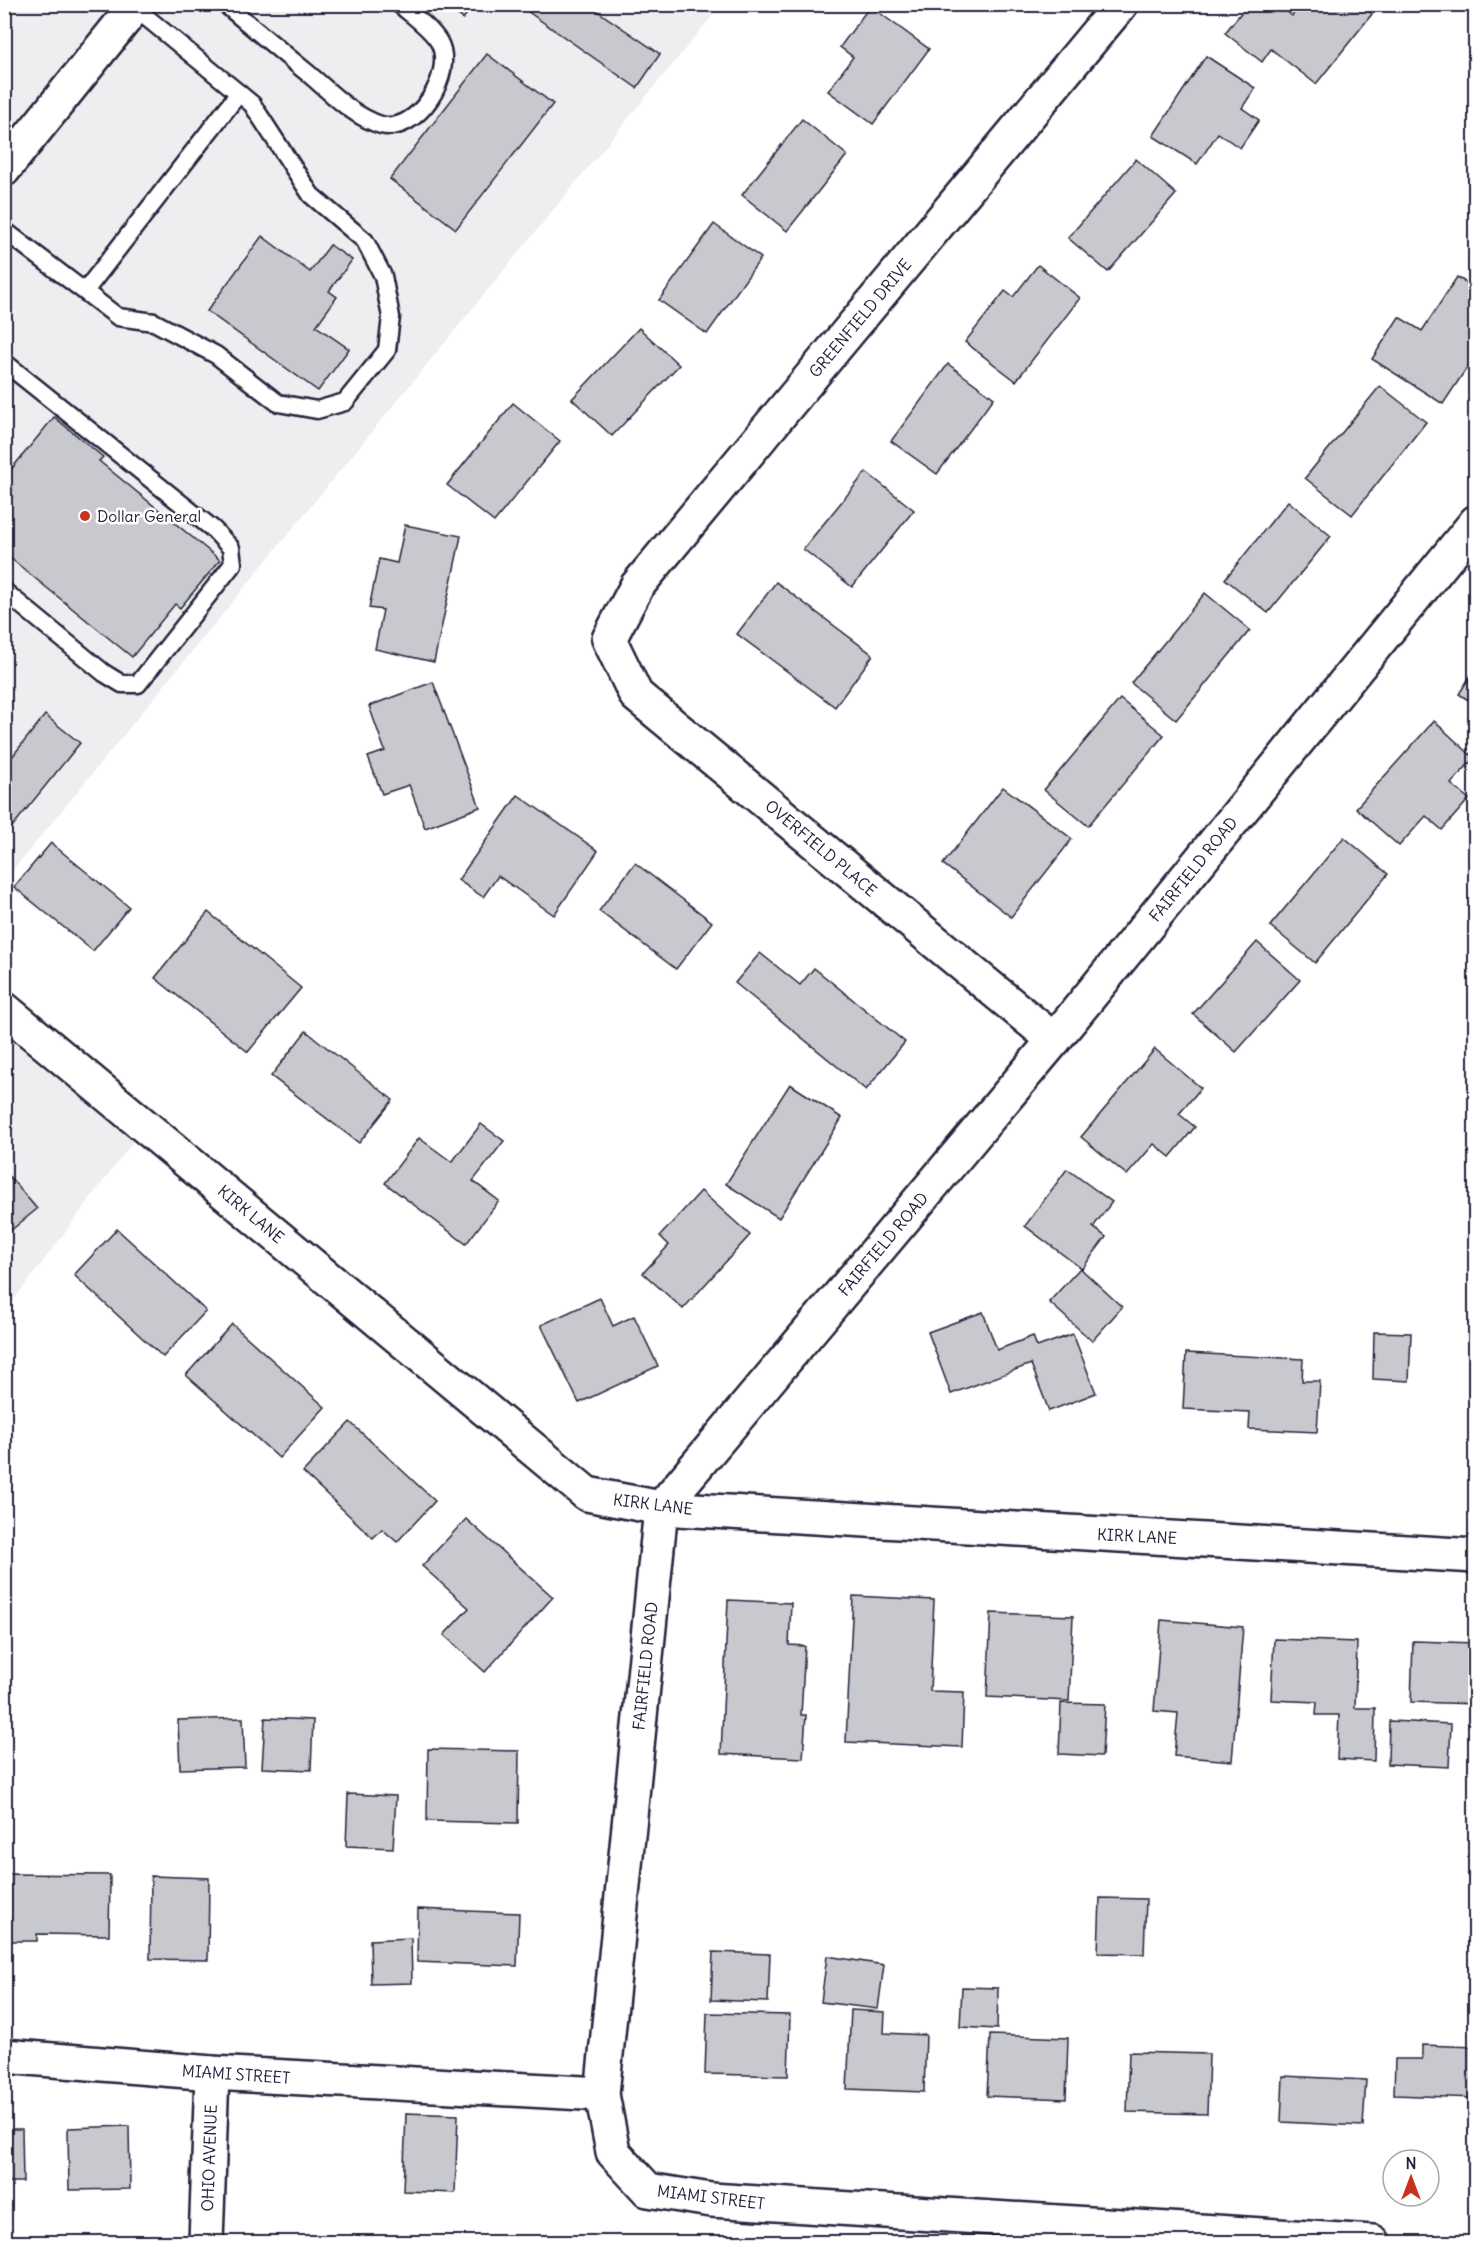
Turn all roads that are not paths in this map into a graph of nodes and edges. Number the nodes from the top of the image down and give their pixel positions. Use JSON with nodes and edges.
{"nodes":[{"id":1,"x":225,"y":4,"type":"edge"},
{"id":2,"x":399,"y":4,"type":"edge"},
{"id":3,"x":1121,"y":4,"type":"edge"},
{"id":4,"x":129,"y":8,"type":"edge"},
{"id":5,"x":239,"y":93,"type":"junction"},
{"id":6,"x":4,"y":169,"type":"edge"},
{"id":7,"x":4,"y":230,"type":"edge"},
{"id":8,"x":85,"y":291,"type":"junction"},
{"id":9,"x":5,"y":365,"type":"edge"},
{"id":10,"x":1476,"y":522,"type":"edge"},
{"id":11,"x":4,"y":591,"type":"edge"},
{"id":12,"x":609,"y":639,"type":"joint"},
{"id":13,"x":4,"y":1009,"type":"edge"},
{"id":14,"x":1054,"y":1040,"type":"junction"},
{"id":15,"x":661,"y":1508,"type":"junction"},
{"id":16,"x":1476,"y":1556,"type":"edge"},
{"id":17,"x":4,"y":2056,"type":"edge"},
{"id":18,"x":212,"y":2073,"type":"junction"},
{"id":19,"x":602,"y":2094,"type":"junction"},
{"id":20,"x":206,"y":2242,"type":"edge"},
{"id":21,"x":1374,"y":2242,"type":"edge"}],
"edges":[{"from":1,"to":2,"type":"lane"},
{"from":3,"to":12,"type":"street","name":"GREENFIELD DRIVE"},
{"from":4,"to":5,"type":"lane"},
{"from":4,"to":6,"type":"street"},
{"from":5,"to":8,"type":"lane"},
{"from":5,"to":8,"type":"lane"},
{"from":7,"to":8,"type":"lane"},
{"from":9,"to":11,"type":"lane"},
{"from":10,"to":14,"type":"street","name":"FAIRFIELD ROAD"},
{"from":12,"to":14,"type":"street","name":"OVERFIELD PLACE"},
{"from":13,"to":15,"type":"street","name":"KIRK LANE"},
{"from":14,"to":15,"type":"street","name":"FAIRFIELD ROAD"},
{"from":15,"to":16,"type":"street","name":"KIRK LANE"},
{"from":15,"to":19,"type":"street","name":"FAIRFIELD ROAD"},
{"from":17,"to":18,"type":"street","name":"MIAMI STREET"},
{"from":18,"to":19,"type":"street","name":"MIAMI STREET"},
{"from":18,"to":20,"type":"street","name":"OHIO AVENUE"},
{"from":19,"to":21,"type":"street","name":"MIAMI STREET"}]}
